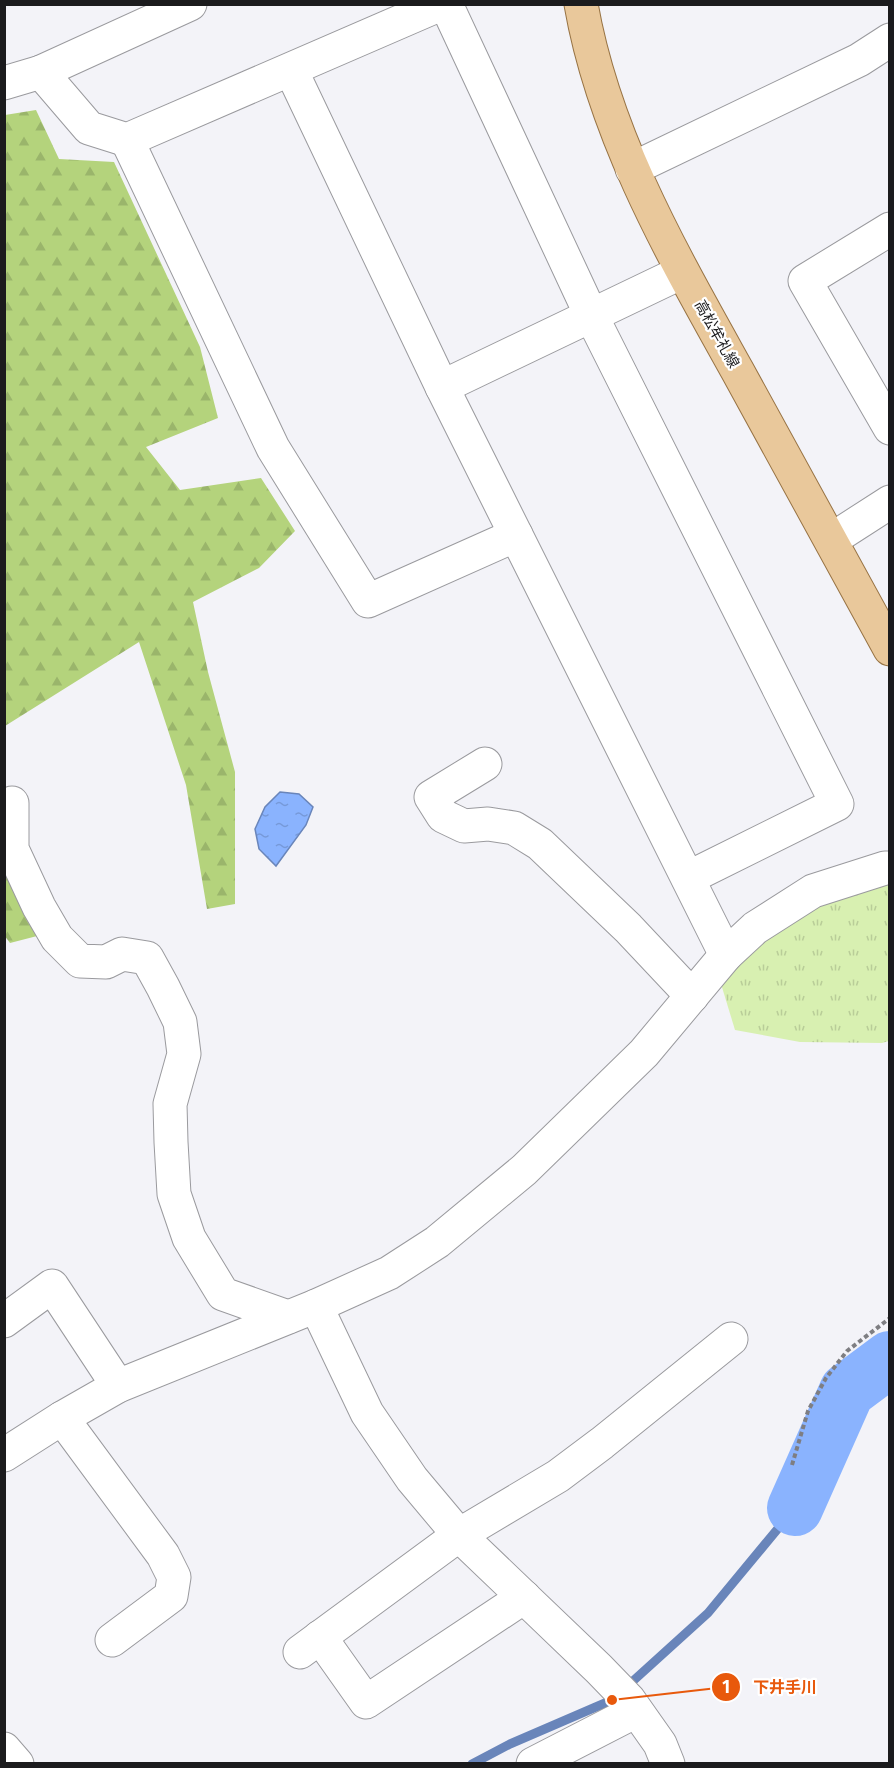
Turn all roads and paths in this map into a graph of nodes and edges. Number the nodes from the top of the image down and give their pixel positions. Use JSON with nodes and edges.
{"nodes":[{"id":1,"x":190,"y":4,"type":"edge"},
{"id":2,"x":441,"y":4,"type":"edge"},
{"id":3,"x":446,"y":4,"type":"edge"},
{"id":4,"x":581,"y":4,"type":"edge"},
{"id":5,"x":890,"y":40,"type":"edge"},
{"id":6,"x":291,"y":70,"type":"junction"},
{"id":7,"x":41,"y":72,"type":"junction"},
{"id":8,"x":4,"y":83,"type":"edge"},
{"id":9,"x":127,"y":140,"type":"junction"},
{"id":10,"x":632,"y":169,"type":"junction"},
{"id":11,"x":890,"y":229,"type":"edge"},
{"id":12,"x":682,"y":272,"type":"junction"},
{"id":13,"x":591,"y":315,"type":"junction"},
{"id":14,"x":442,"y":387,"type":"junction"},
{"id":15,"x":887,"y":419,"type":"edge"},
{"id":16,"x":890,"y":502,"type":"edge"},
{"id":17,"x":516,"y":535,"type":"junction"},
{"id":18,"x":831,"y":540,"type":"junction"},
{"id":19,"x":890,"y":649,"type":"edge"},
{"id":20,"x":485,"y":764,"type":"dead end"},
{"id":21,"x":12,"y":803,"type":"dead end"},
{"id":22,"x":890,"y":868,"type":"edge"},
{"id":23,"x":688,"y":878,"type":"junction"},
{"id":24,"x":726,"y":955,"type":"junction"},
{"id":25,"x":692,"y":996,"type":"junction"},
{"id":26,"x":302,"y":1311,"type":"junction"},
{"id":27,"x":890,"y":1318,"type":"edge"},
{"id":28,"x":4,"y":1321,"type":"edge"},
{"id":29,"x":731,"y":1339,"type":"dead end"},
{"id":30,"x":118,"y":1386,"type":"junction"},
{"id":31,"x":62,"y":1418,"type":"junction"},
{"id":32,"x":4,"y":1455,"type":"edge"},
{"id":33,"x":792,"y":1465,"type":"dead end"},
{"id":34,"x":459,"y":1534,"type":"junction"},
{"id":35,"x":524,"y":1597,"type":"junction"},
{"id":36,"x":112,"y":1640,"type":"dead end"},
{"id":37,"x":632,"y":1706,"type":"junction"},
{"id":38,"x":4,"y":1749,"type":"edge"},
{"id":39,"x":17,"y":1764,"type":"edge"},
{"id":40,"x":533,"y":1764,"type":"edge"},
{"id":41,"x":668,"y":1764,"type":"edge"}],
"edges":[{"from":1,"to":7,"type":"street"},
{"from":2,"to":6,"type":"street"},
{"from":3,"to":13,"type":"street"},
{"from":4,"to":10,"type":"main road","name":"高松牟礼線"},
{"from":5,"to":10,"type":"street"},
{"from":6,"to":9,"type":"street"},
{"from":6,"to":14,"type":"street"},
{"from":7,"to":8,"type":"street"},
{"from":7,"to":9,"type":"street"},
{"from":9,"to":17,"type":"street"},
{"from":10,"to":12,"type":"main road","name":"高松牟礼線"},
{"from":11,"to":15,"type":"street"},
{"from":12,"to":13,"type":"street"},
{"from":12,"to":18,"type":"main road","name":"高松牟礼線"},
{"from":13,"to":14,"type":"street"},
{"from":13,"to":23,"type":"street"},
{"from":14,"to":17,"type":"street"},
{"from":16,"to":18,"type":"street"},
{"from":17,"to":23,"type":"street"},
{"from":18,"to":19,"type":"main road","name":"高松牟礼線"},
{"from":20,"to":25,"type":"street"},
{"from":21,"to":26,"type":"street"},
{"from":22,"to":24,"type":"street"},
{"from":23,"to":24,"type":"street"},
{"from":24,"to":25,"type":"street"},
{"from":25,"to":26,"type":"street"},
{"from":26,"to":30,"type":"street"},
{"from":26,"to":34,"type":"street"},
{"from":27,"to":33,"type":"path"},
{"from":28,"to":30,"type":"street"},
{"from":29,"to":34,"type":"street"},
{"from":30,"to":31,"type":"street"},
{"from":31,"to":32,"type":"street"},
{"from":31,"to":36,"type":"street"},
{"from":34,"to":35,"type":"street"},
{"from":34,"to":35,"type":"street"},
{"from":35,"to":37,"type":"street"},
{"from":37,"to":40,"type":"street"},
{"from":37,"to":41,"type":"street"},
{"from":38,"to":39,"type":"street"}]}
